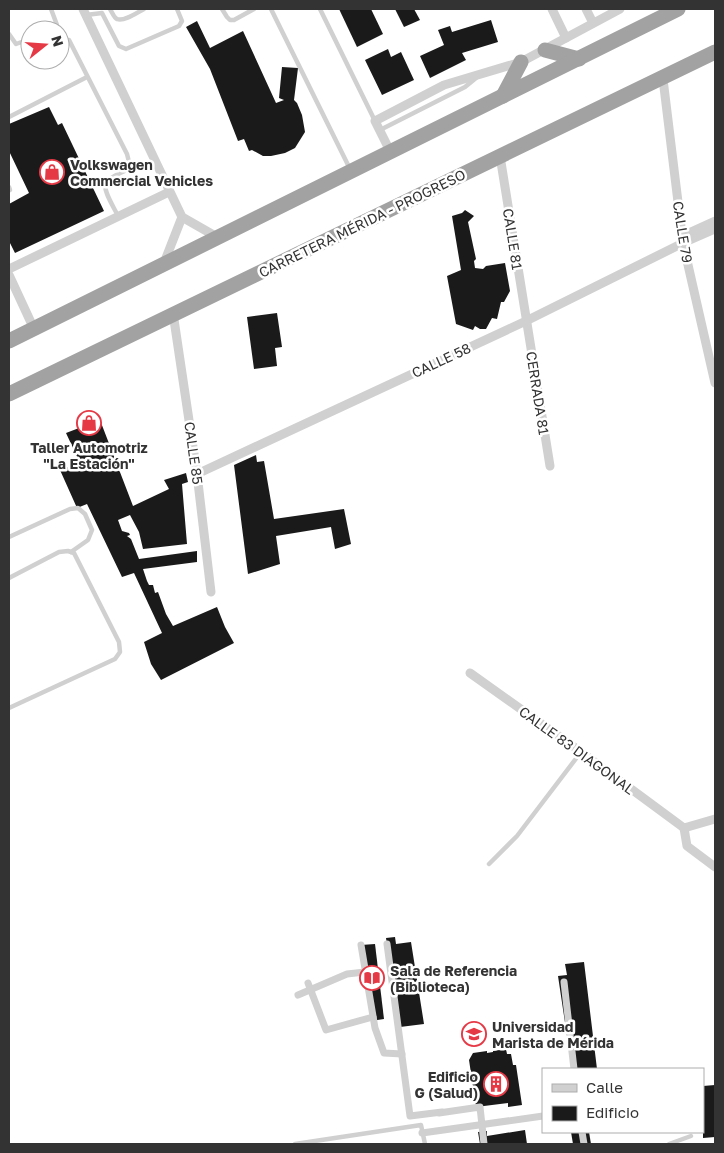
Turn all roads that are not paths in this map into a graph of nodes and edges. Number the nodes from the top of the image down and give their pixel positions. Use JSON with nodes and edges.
{"nodes":[{"id":1,"x":110,"y":9,"type":"edge"},
{"id":2,"x":144,"y":9,"type":"edge"},
{"id":3,"x":177,"y":9,"type":"edge"},
{"id":4,"x":222,"y":9,"type":"edge"},
{"id":5,"x":254,"y":9,"type":"edge"},
{"id":6,"x":271,"y":9,"type":"edge"},
{"id":7,"x":320,"y":9,"type":"edge"},
{"id":8,"x":552,"y":9,"type":"edge"},
{"id":9,"x":586,"y":9,"type":"edge"},
{"id":10,"x":620,"y":9,"type":"edge"},
{"id":11,"x":678,"y":9,"type":"edge"},
{"id":12,"x":85,"y":12,"type":"edge"},
{"id":13,"x":593,"y":23,"type":"junction"},
{"id":14,"x":9,"y":34,"type":"edge"},
{"id":15,"x":566,"y":38,"type":"junction"},
{"id":16,"x":70,"y":42,"type":"edge"},
{"id":17,"x":20,"y":43,"type":"edge"},
{"id":18,"x":545,"y":50,"type":"junction"},
{"id":19,"x":715,"y":52,"type":"edge"},
{"id":20,"x":578,"y":58,"type":"junction"},
{"id":21,"x":521,"y":62,"type":"junction"},
{"id":22,"x":87,"y":77,"type":"junction"},
{"id":23,"x":663,"y":79,"type":"junction"},
{"id":24,"x":503,"y":96,"type":"junction"},
{"id":25,"x":9,"y":117,"type":"edge"},
{"id":26,"x":377,"y":125,"type":"junction"},
{"id":27,"x":390,"y":151,"type":"junction"},
{"id":28,"x":500,"y":156,"type":"junction"},
{"id":29,"x":351,"y":171,"type":"junction"},
{"id":30,"x":169,"y":192,"type":"junction"},
{"id":31,"x":118,"y":216,"type":"junction"},
{"id":32,"x":182,"y":217,"type":"junction"},
{"id":33,"x":715,"y":221,"type":"edge"},
{"id":34,"x":715,"y":230,"type":"edge"},
{"id":35,"x":217,"y":237,"type":"junction"},
{"id":36,"x":683,"y":239,"type":"junction"},
{"id":37,"x":164,"y":263,"type":"junction"},
{"id":38,"x":9,"y":269,"type":"edge"},
{"id":39,"x":9,"y":275,"type":"edge"},
{"id":40,"x":173,"y":314,"type":"junction"},
{"id":41,"x":526,"y":321,"type":"junction"},
{"id":42,"x":34,"y":329,"type":"junction"},
{"id":43,"x":9,"y":341,"type":"edge"},
{"id":44,"x":715,"y":383,"type":"edge"},
{"id":45,"x":9,"y":394,"type":"edge"},
{"id":46,"x":550,"y":466,"type":"dead end"},
{"id":47,"x":197,"y":474,"type":"junction"},
{"id":48,"x":9,"y":537,"type":"edge"},
{"id":49,"x":71,"y":552,"type":"junction"},
{"id":50,"x":9,"y":577,"type":"edge"},
{"id":51,"x":211,"y":592,"type":"dead end"},
{"id":52,"x":470,"y":673,"type":"dead end"},
{"id":53,"x":9,"y":708,"type":"edge"},
{"id":54,"x":581,"y":752,"type":"junction"},
{"id":55,"x":715,"y":819,"type":"edge"},
{"id":56,"x":684,"y":828,"type":"junction"},
{"id":57,"x":489,"y":864,"type":"dead end"},
{"id":58,"x":715,"y":868,"type":"edge"},
{"id":59,"x":387,"y":944,"type":"dead end"},
{"id":60,"x":361,"y":945,"type":"dead end"},
{"id":61,"x":365,"y":972,"type":"junction"},
{"id":62,"x":564,"y":982,"type":"dead end"},
{"id":63,"x":308,"y":983,"type":"dead end"},
{"id":64,"x":298,"y":995,"type":"dead end"},
{"id":65,"x":373,"y":1017,"type":"junction"},
{"id":66,"x":402,"y":1054,"type":"junction"},
{"id":67,"x":574,"y":1068,"type":"edge"},
{"id":68,"x":542,"y":1116,"type":"edge"},
{"id":69,"x":482,"y":1124,"type":"junction"},
{"id":70,"x":422,"y":1133,"type":"junction"},
{"id":71,"x":691,"y":1136,"type":"dead end"},
{"id":72,"x":295,"y":1144,"type":"edge"},
{"id":73,"x":425,"y":1144,"type":"edge"},
{"id":74,"x":484,"y":1144,"type":"edge"},
{"id":75,"x":669,"y":1144,"type":"edge"}],
"edges":[{"from":1,"to":2,"type":"lane"},
{"from":3,"to":12,"type":"lane"},
{"from":4,"to":5,"type":"lane"},
{"from":6,"to":29,"type":"lane"},
{"from":7,"to":26,"type":"lane"},
{"from":8,"to":15,"type":"street"},
{"from":9,"to":13,"type":"street"},
{"from":10,"to":13,"type":"street"},
{"from":11,"to":20,"type":"highway"},
{"from":12,"to":30,"type":"street"},
{"from":13,"to":15,"type":"street"},
{"from":14,"to":17,"type":"lane"},
{"from":15,"to":18,"type":"street"},
{"from":16,"to":22,"type":"lane"},
{"from":18,"to":20,"type":"highway"},
{"from":18,"to":21,"type":"street"},
{"from":19,"to":23,"type":"highway","name":"CARRETERA MÉRIDA - PROGRESO"},
{"from":20,"to":24,"type":"highway"},
{"from":21,"to":24,"type":"highway"},
{"from":21,"to":26,"type":"street"},
{"from":22,"to":25,"type":"lane"},
{"from":22,"to":31,"type":"lane"},
{"from":23,"to":28,"type":"highway","name":"CARRETERA MÉRIDA - PROGRESO"},
{"from":23,"to":36,"type":"street","name":"CALLE 79"},
{"from":24,"to":27,"type":"highway"},
{"from":26,"to":27,"type":"street"},
{"from":27,"to":29,"type":"highway"},
{"from":28,"to":40,"type":"highway","name":"CARRETERA MÉRIDA - PROGRESO"},
{"from":28,"to":41,"type":"street","name":"CALLE 81"},
{"from":29,"to":35,"type":"highway"},
{"from":30,"to":31,"type":"street"},
{"from":30,"to":32,"type":"street"},
{"from":31,"to":38,"type":"street"},
{"from":32,"to":35,"type":"street"},
{"from":32,"to":37,"type":"street"},
{"from":33,"to":36,"type":"street"},
{"from":34,"to":36,"type":"street"},
{"from":35,"to":37,"type":"highway"},
{"from":36,"to":41,"type":"street","name":"CALLE 58"},
{"from":36,"to":44,"type":"street","name":"CALLE 79"},
{"from":37,"to":42,"type":"highway"},
{"from":39,"to":42,"type":"street"},
{"from":40,"to":45,"type":"highway","name":"CARRETERA MÉRIDA - PROGRESO"},
{"from":40,"to":47,"type":"street","name":"CALLE 85"},
{"from":41,"to":46,"type":"street","name":"CERRADA 81"},
{"from":41,"to":47,"type":"street","name":"CALLE 58"},
{"from":42,"to":43,"type":"highway"},
{"from":47,"to":51,"type":"street","name":"CALLE 85"},
{"from":48,"to":49,"type":"lane"},
{"from":49,"to":50,"type":"lane"},
{"from":49,"to":53,"type":"lane"},
{"from":52,"to":54,"type":"street","name":"CALLE 83 DIAGONAL"},
{"from":54,"to":56,"type":"street","name":"CALLE 83 DIAGONAL"},
{"from":54,"to":57,"type":"lane"},
{"from":55,"to":56,"type":"street"},
{"from":56,"to":58,"type":"street"},
{"from":59,"to":66,"type":"street"},
{"from":60,"to":61,"type":"street"},
{"from":61,"to":64,"type":"street"},
{"from":61,"to":65,"type":"street"},
{"from":62,"to":67,"type":"street"},
{"from":63,"to":65,"type":"street"},
{"from":65,"to":66,"type":"street"},
{"from":66,"to":69,"type":"street"},
{"from":68,"to":69,"type":"street"},
{"from":69,"to":70,"type":"street"},
{"from":69,"to":74,"type":"street"},
{"from":70,"to":72,"type":"lane"},
{"from":70,"to":73,"type":"lane"},
{"from":71,"to":75,"type":"lane"}]}
